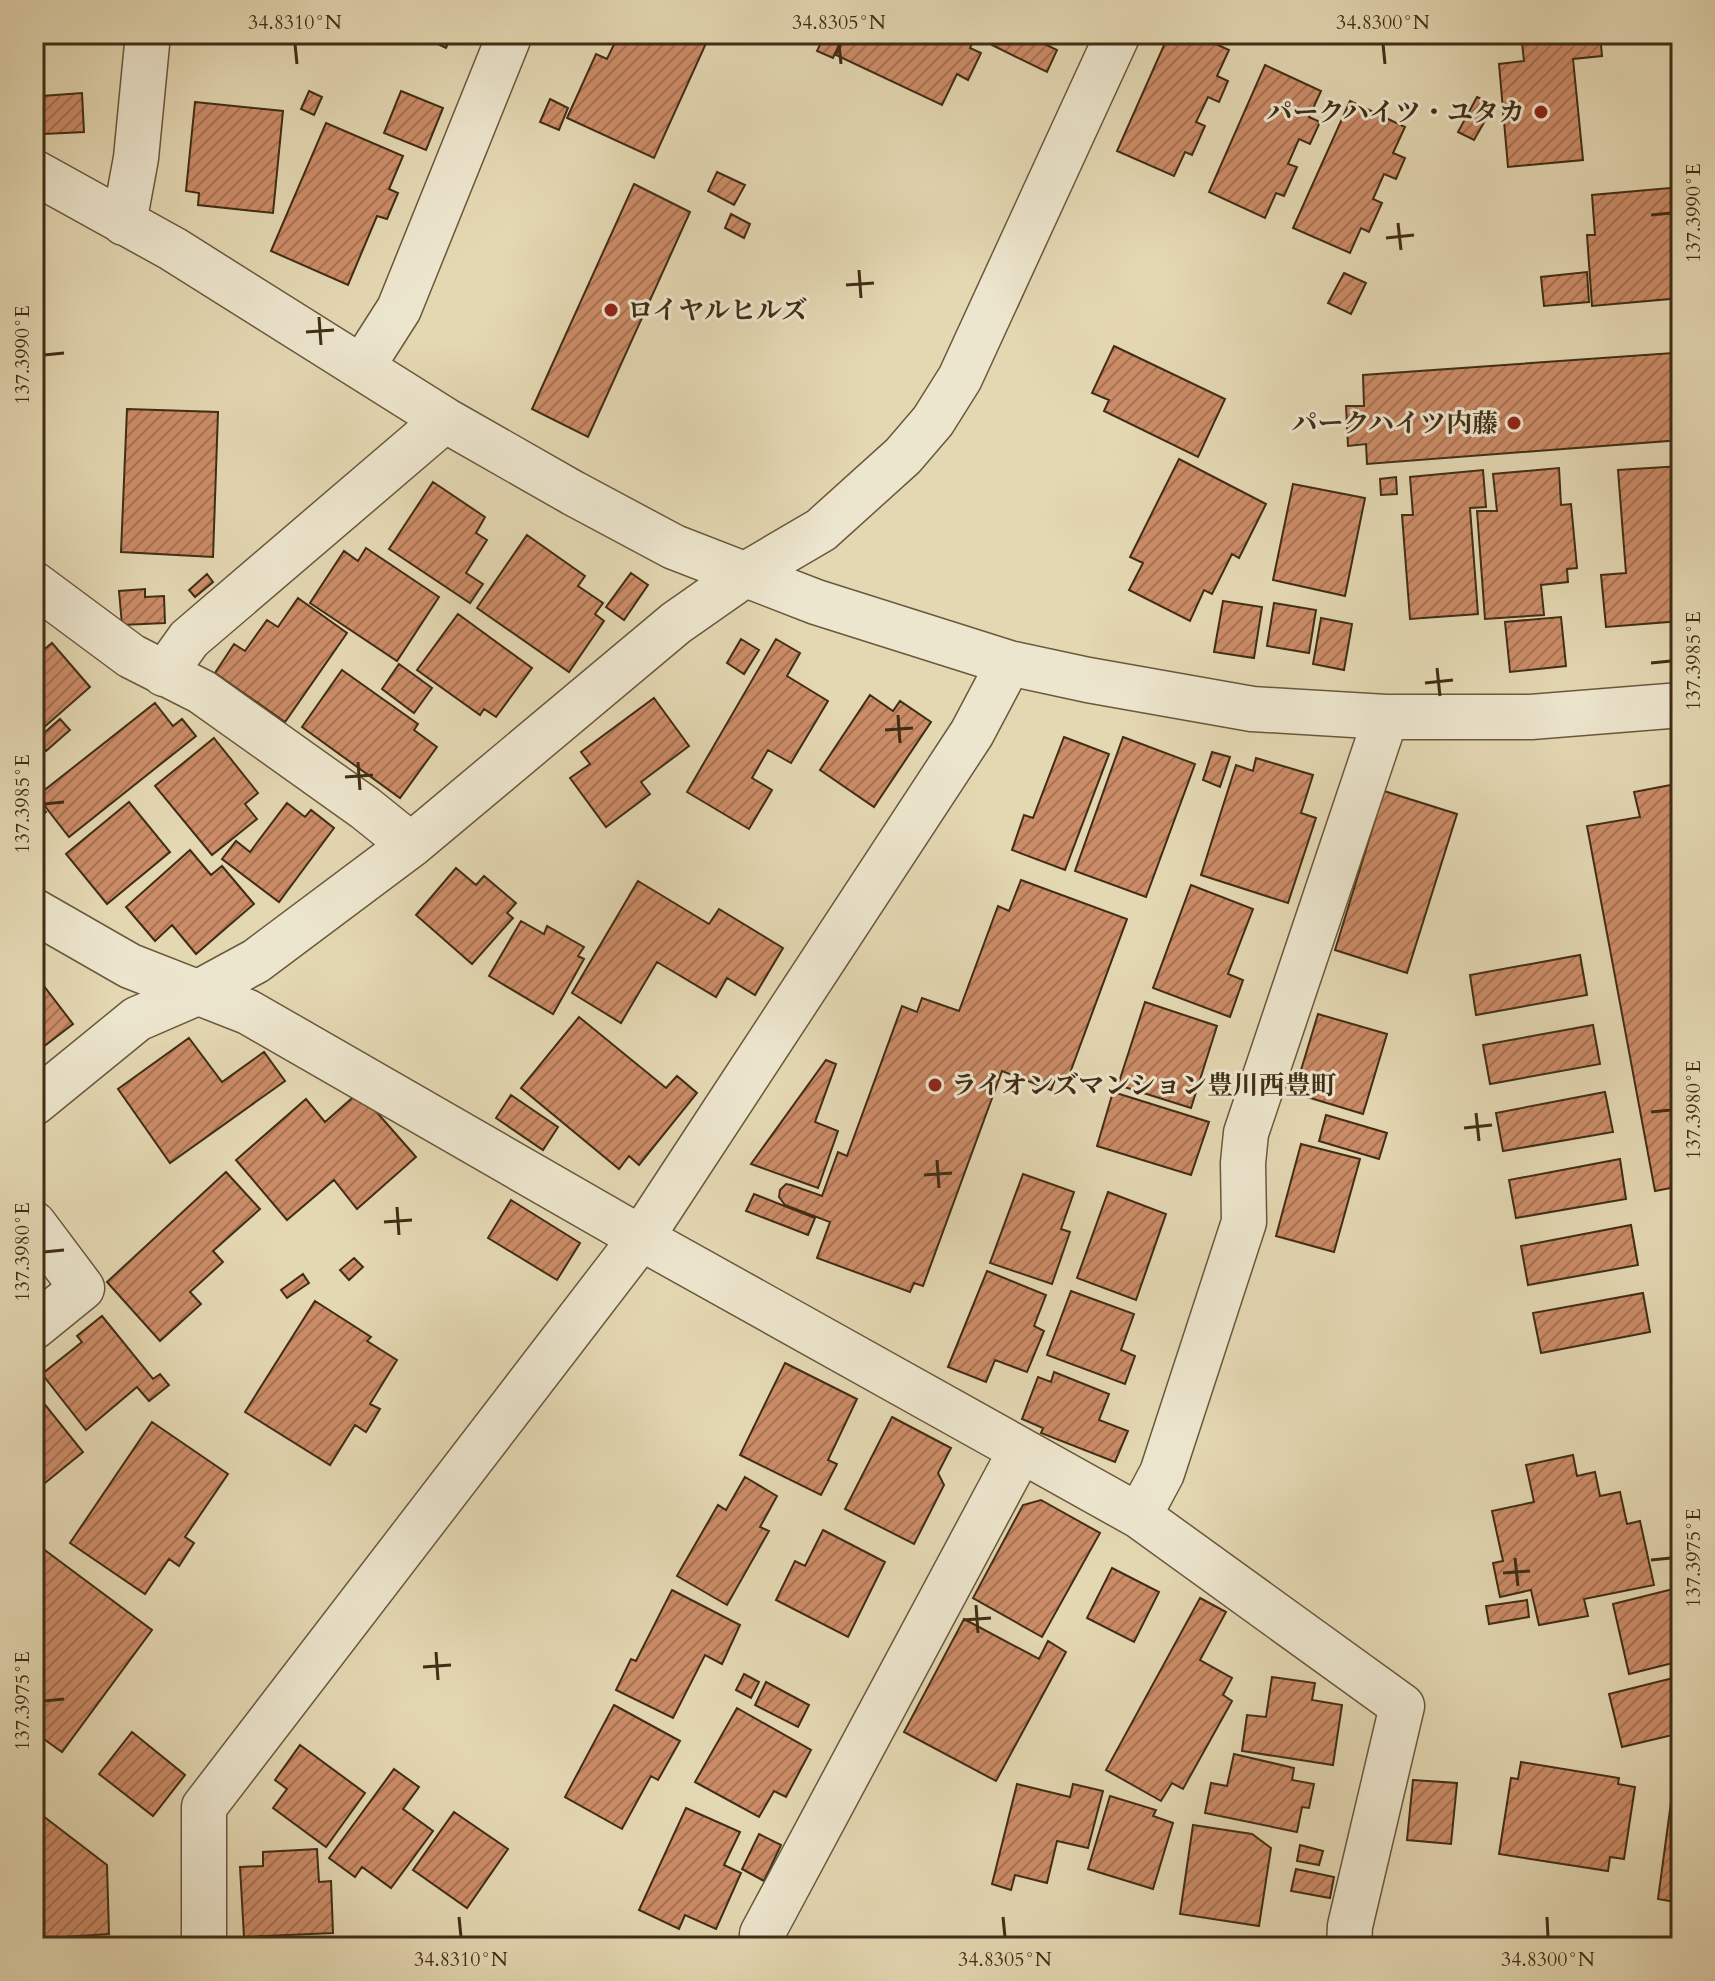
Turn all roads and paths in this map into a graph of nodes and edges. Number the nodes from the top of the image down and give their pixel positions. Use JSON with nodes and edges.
{"nodes":[{"id":1,"x":148,"y":34,"type":"edge"},
{"id":2,"x":510,"y":34,"type":"edge"},
{"id":3,"x":1118,"y":34,"type":"edge"},
{"id":4,"x":34,"y":172,"type":"edge"},
{"id":5,"x":124,"y":223,"type":"junction"},
{"id":6,"x":362,"y":367,"type":"junction"},
{"id":7,"x":445,"y":420,"type":"junction"},
{"id":8,"x":746,"y":574,"type":"junction"},
{"id":9,"x":34,"y":584,"type":"edge"},
{"id":10,"x":1009,"y":663,"type":"junction"},
{"id":11,"x":164,"y":674,"type":"junction"},
{"id":12,"x":1681,"y":705,"type":"edge"},
{"id":13,"x":1386,"y":717,"type":"junction"},
{"id":14,"x":411,"y":845,"type":"junction"},
{"id":15,"x":34,"y":911,"type":"edge"},
{"id":16,"x":197,"y":993,"type":"junction"},
{"id":17,"x":34,"y":1103,"type":"edge"},
{"id":18,"x":34,"y":1224,"type":"edge"},
{"id":19,"x":641,"y":1238,"type":"junction"},
{"id":20,"x":34,"y":1327,"type":"edge"},
{"id":21,"x":1020,"y":1452,"type":"junction"},
{"id":22,"x":1139,"y":1516,"type":"junction"},
{"id":23,"x":204,"y":1947,"type":"edge"},
{"id":24,"x":763,"y":1947,"type":"edge"},
{"id":25,"x":1349,"y":1947,"type":"edge"}],
"edges":[{"from":1,"to":5,"type":"street"},
{"from":2,"to":6,"type":"street"},
{"from":3,"to":8,"type":"street"},
{"from":4,"to":5,"type":"street"},
{"from":5,"to":6,"type":"street"},
{"from":6,"to":7,"type":"street"},
{"from":7,"to":8,"type":"street"},
{"from":7,"to":11,"type":"street"},
{"from":8,"to":10,"type":"street"},
{"from":8,"to":14,"type":"street"},
{"from":9,"to":11,"type":"street"},
{"from":10,"to":13,"type":"street"},
{"from":10,"to":19,"type":"street"},
{"from":11,"to":14,"type":"street"},
{"from":12,"to":13,"type":"street"},
{"from":13,"to":22,"type":"street"},
{"from":14,"to":16,"type":"street"},
{"from":15,"to":16,"type":"street"},
{"from":16,"to":17,"type":"street"},
{"from":16,"to":19,"type":"street"},
{"from":18,"to":20,"type":"street"},
{"from":19,"to":21,"type":"street"},
{"from":19,"to":23,"type":"street"},
{"from":21,"to":22,"type":"street"},
{"from":21,"to":24,"type":"street"},
{"from":22,"to":25,"type":"street"}]}
